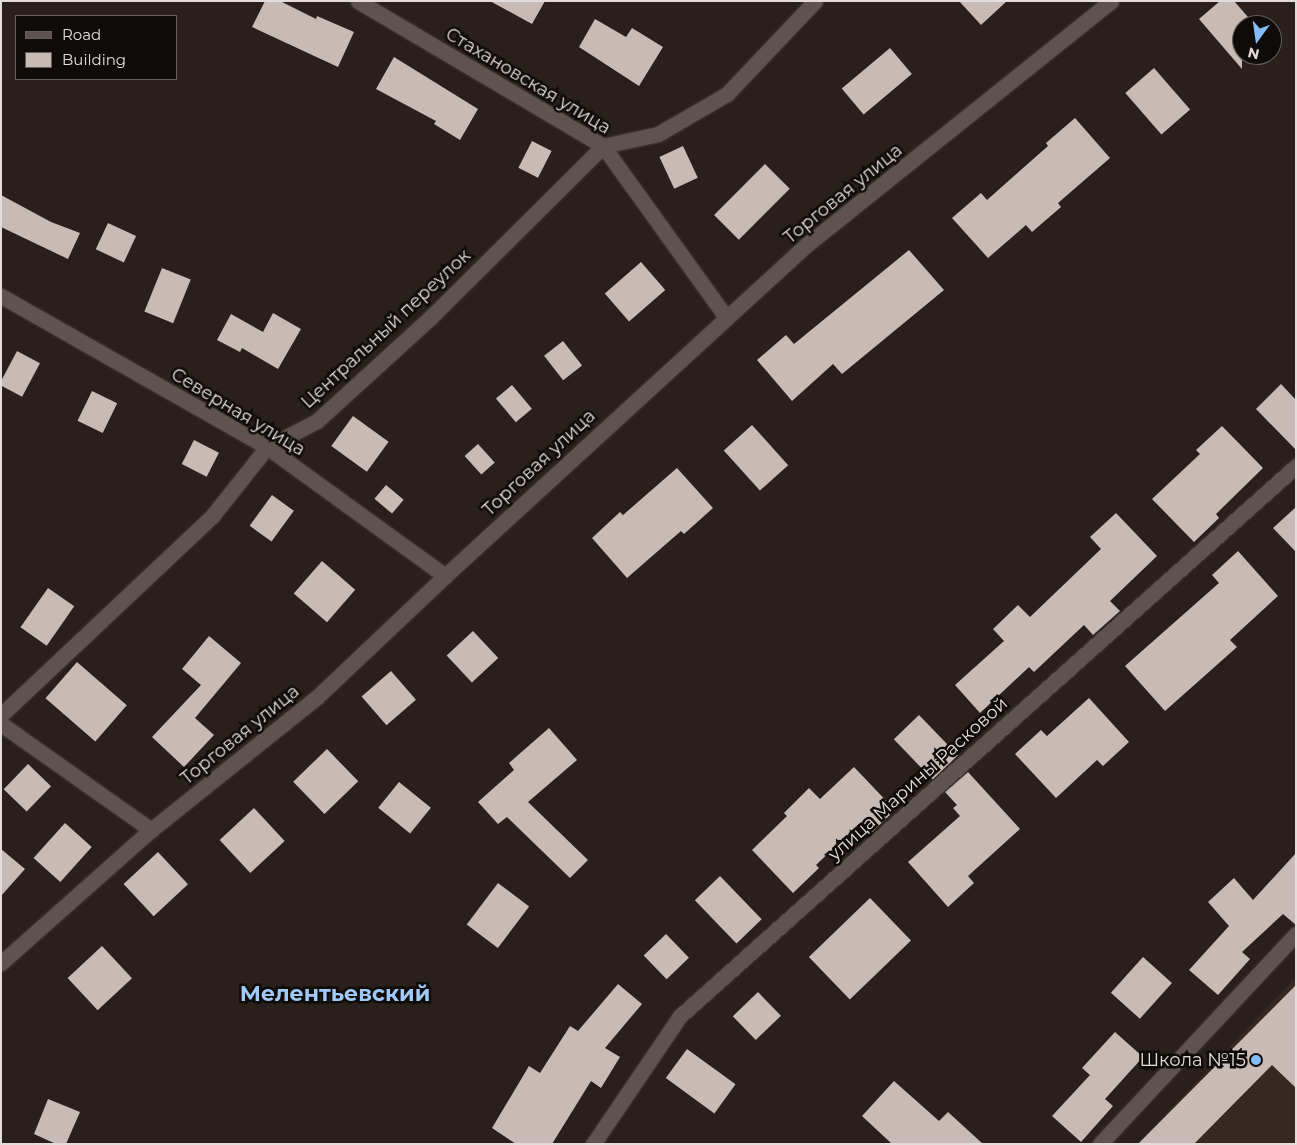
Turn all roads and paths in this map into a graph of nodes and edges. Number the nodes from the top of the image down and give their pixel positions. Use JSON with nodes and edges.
{"nodes":[{"id":1,"x":358,"y":1,"type":"edge"},
{"id":2,"x":815,"y":1,"type":"edge"},
{"id":3,"x":1112,"y":1,"type":"edge"},
{"id":4,"x":603,"y":146,"type":"junction"},
{"id":5,"x":1,"y":296,"type":"edge"},
{"id":6,"x":726,"y":317,"type":"junction"},
{"id":7,"x":267,"y":447,"type":"junction"},
{"id":8,"x":1296,"y":466,"type":"edge"},
{"id":9,"x":445,"y":576,"type":"junction"},
{"id":10,"x":1,"y":715,"type":"edge"},
{"id":11,"x":1,"y":724,"type":"edge"},
{"id":12,"x":151,"y":830,"type":"junction"},
{"id":13,"x":1296,"y":934,"type":"edge"},
{"id":14,"x":1,"y":963,"type":"edge"},
{"id":15,"x":593,"y":1144,"type":"edge"},
{"id":16,"x":1100,"y":1144,"type":"edge"}],
"edges":[{"from":1,"to":4,"type":"street","name":"Стахановская улица"},
{"from":2,"to":4,"type":"street"},
{"from":3,"to":6,"type":"street","name":"Торговая улица"},
{"from":4,"to":6,"type":"street","name":"Стахановская улица"},
{"from":4,"to":7,"type":"street","name":"Центральный переулок"},
{"from":5,"to":7,"type":"street","name":"Северная улица"},
{"from":6,"to":9,"type":"street","name":"Торговая улица"},
{"from":7,"to":9,"type":"street","name":"Северная улица"},
{"from":7,"to":10,"type":"street","name":"Центральный переулок"},
{"from":8,"to":15,"type":"street","name":"улица Марины Расковой"},
{"from":9,"to":12,"type":"street","name":"Торговая улица"},
{"from":11,"to":12,"type":"street"},
{"from":12,"to":14,"type":"street","name":"Торговая улица"},
{"from":13,"to":16,"type":"street"}]}
